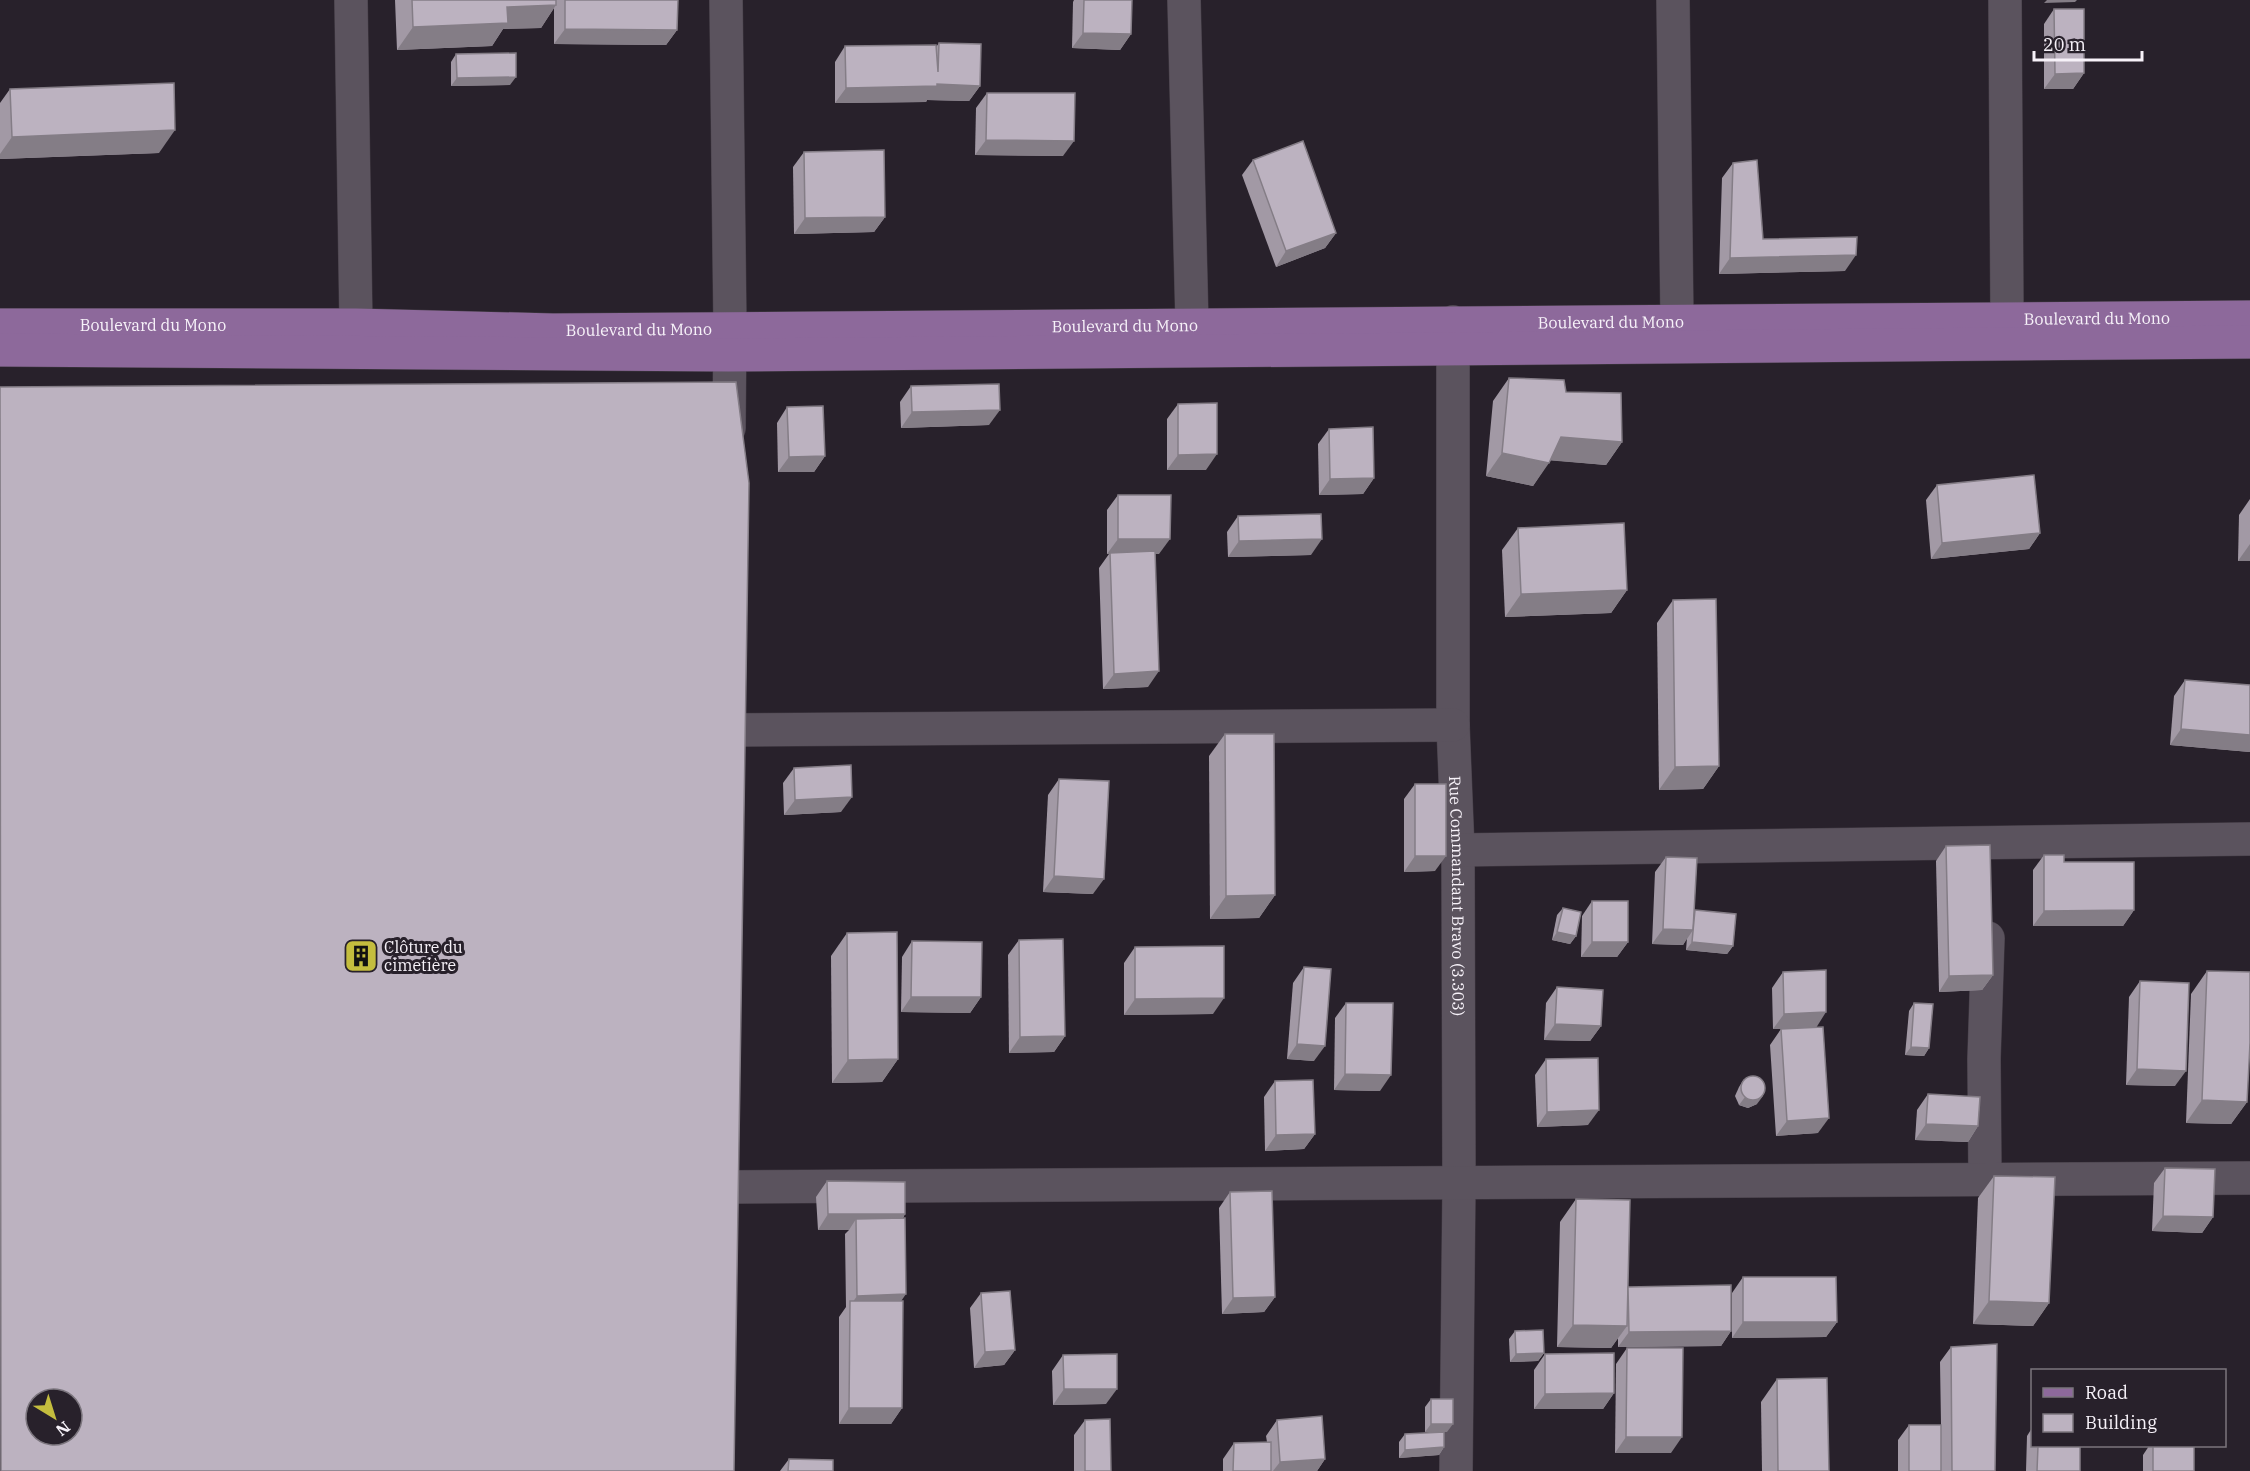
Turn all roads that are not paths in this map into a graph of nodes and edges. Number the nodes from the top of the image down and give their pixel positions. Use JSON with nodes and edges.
{"nodes":[{"id":1,"x":351,"y":0,"type":"edge"},
{"id":2,"x":726,"y":0,"type":"edge"},
{"id":3,"x":1184,"y":0,"type":"edge"},
{"id":4,"x":1672,"y":0,"type":"edge"},
{"id":5,"x":2005,"y":0,"type":"edge"},
{"id":6,"x":2250,"y":317,"type":"edge"},
{"id":7,"x":2007,"y":318,"type":"junction"},
{"id":8,"x":1677,"y":321,"type":"junction"},
{"id":9,"x":1192,"y":324,"type":"junction"},
{"id":10,"x":0,"y":325,"type":"edge"},
{"id":11,"x":356,"y":325,"type":"junction"},
{"id":12,"x":1453,"y":335,"type":"junction"},
{"id":13,"x":730,"y":342,"type":"junction"},
{"id":14,"x":2250,"y":342,"type":"edge"},
{"id":15,"x":0,"y":350,"type":"edge"},
{"id":16,"x":729,"y":456,"type":"edge"},
{"id":17,"x":728,"y":696,"type":"edge"},
{"id":18,"x":1453,"y":725,"type":"junction"},
{"id":19,"x":728,"y":730,"type":"junction"},
{"id":20,"x":728,"y":765,"type":"edge"},
{"id":21,"x":2250,"y":839,"type":"edge"},
{"id":22,"x":1991,"y":843,"type":"junction"},
{"id":23,"x":1458,"y":850,"type":"junction"},
{"id":24,"x":1990,"y":877,"type":"edge"},
{"id":25,"x":1989,"y":911,"type":"edge"},
{"id":26,"x":729,"y":1152,"type":"edge"},
{"id":27,"x":2250,"y":1178,"type":"edge"},
{"id":28,"x":1985,"y":1179,"type":"junction"},
{"id":29,"x":1459,"y":1182,"type":"junction"},
{"id":30,"x":1456,"y":1471,"type":"edge"}],
"edges":[{"from":1,"to":11,"type":"street"},
{"from":2,"to":13,"type":"street"},
{"from":3,"to":9,"type":"street"},
{"from":4,"to":8,"type":"street"},
{"from":5,"to":7,"type":"street"},
{"from":6,"to":7,"type":"main road","name":"Boulevard du Mono"},
{"from":7,"to":8,"type":"main road","name":"Boulevard du Mono"},
{"from":8,"to":12,"type":"main road","name":"Boulevard du Mono"},
{"from":9,"to":12,"type":"main road","name":"Boulevard du Mono"},
{"from":9,"to":13,"type":"main road","name":"Boulevard du Mono"},
{"from":10,"to":11,"type":"main road","name":"Boulevard du Mono"},
{"from":11,"to":13,"type":"main road","name":"Boulevard du Mono"},
{"from":12,"to":13,"type":"main road","name":"Boulevard du Mono"},
{"from":12,"to":14,"type":"main road","name":"Boulevard du Mono"},
{"from":12,"to":18,"type":"street","name":"Rue Commandant Bravo (3.303)"},
{"from":13,"to":15,"type":"main road","name":"Boulevard du Mono"},
{"from":13,"to":16,"type":"street"},
{"from":17,"to":19,"type":"street"},
{"from":18,"to":19,"type":"street"},
{"from":18,"to":23,"type":"street","name":"Rue Commandant Bravo (3.303)"},
{"from":19,"to":20,"type":"street"},
{"from":21,"to":22,"type":"street"},
{"from":22,"to":23,"type":"street"},
{"from":22,"to":24,"type":"street"},
{"from":23,"to":29,"type":"street","name":"Rue Commandant Bravo (3.303)"},
{"from":25,"to":28,"type":"street"},
{"from":26,"to":29,"type":"street"},
{"from":27,"to":28,"type":"street"},
{"from":28,"to":29,"type":"street"},
{"from":29,"to":30,"type":"street","name":"Rue Commandant Bravo (3.303)"}]}
